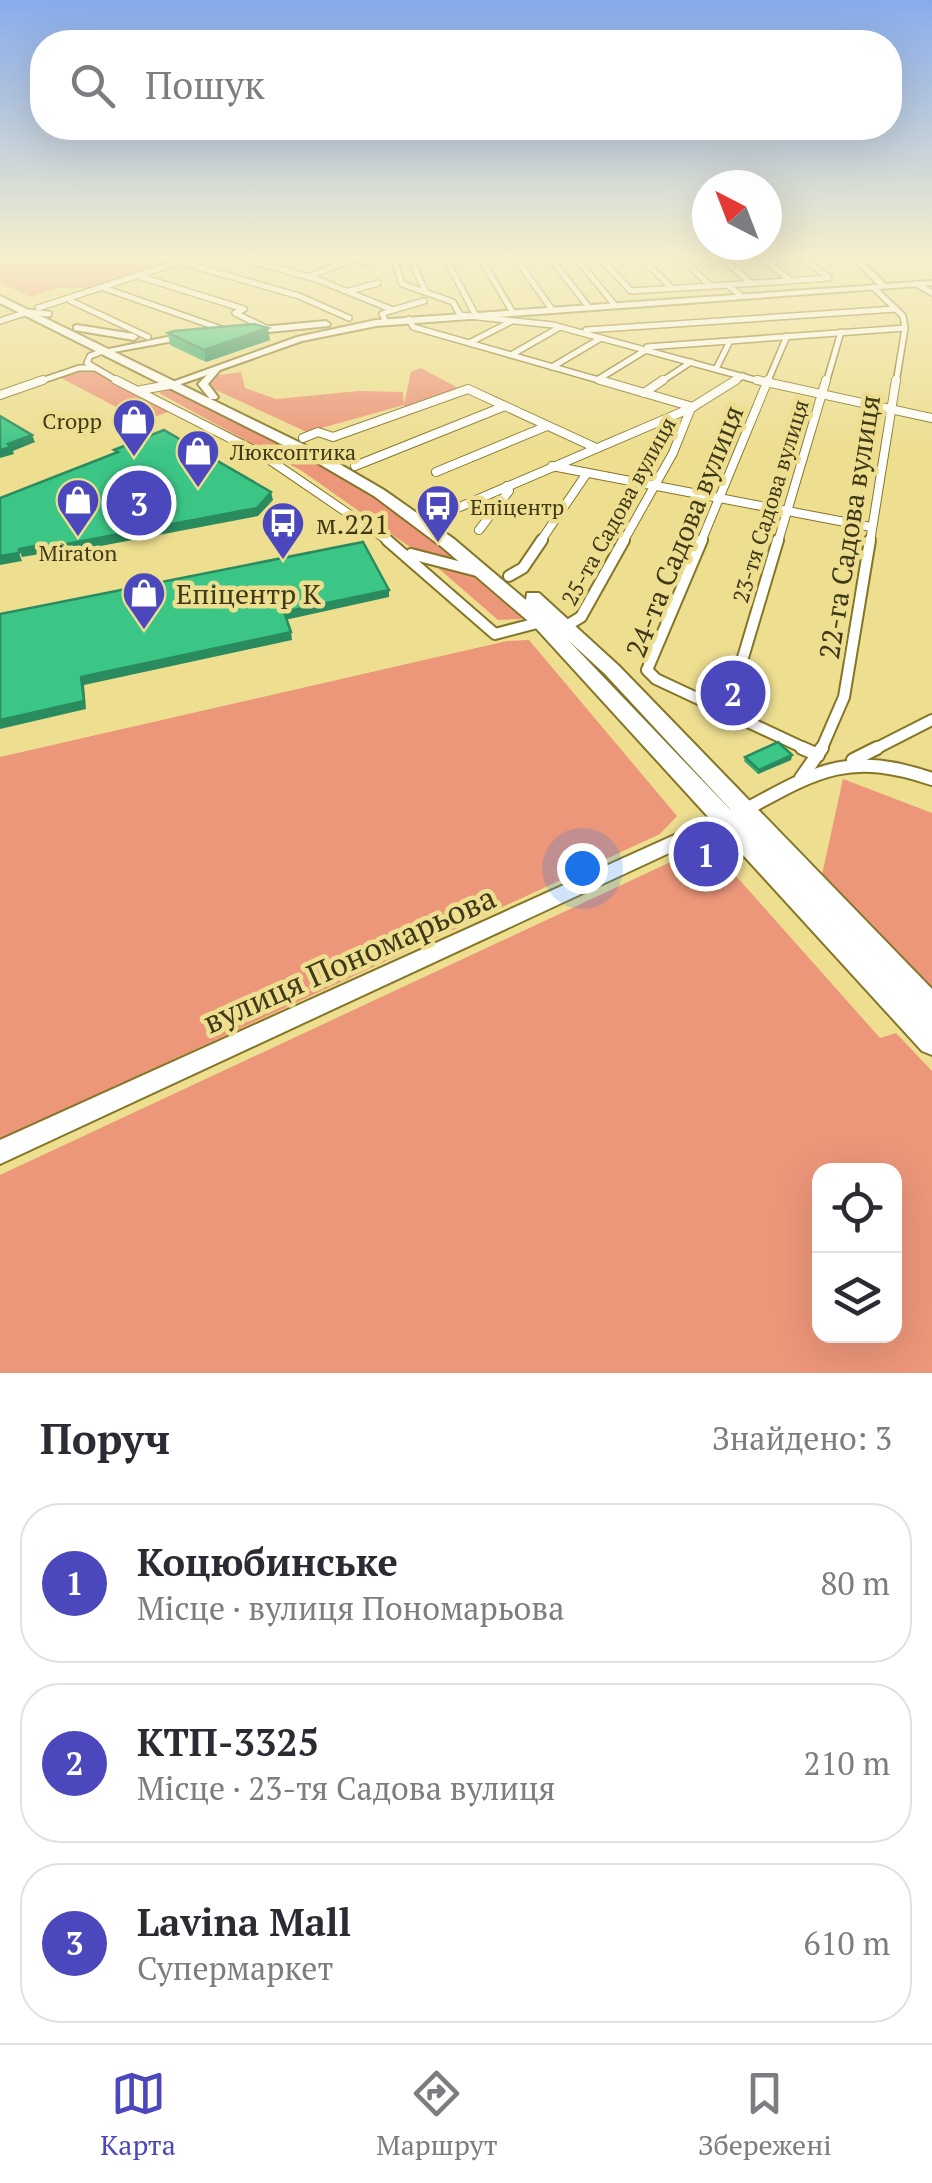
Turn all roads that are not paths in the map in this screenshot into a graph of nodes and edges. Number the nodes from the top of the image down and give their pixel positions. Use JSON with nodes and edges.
{"nodes":[{"id":1,"x":57,"y":323,"type":"edge"},
{"id":2,"x":66,"y":323,"type":"edge"},
{"id":3,"x":118,"y":323,"type":"edge"},
{"id":4,"x":204,"y":323,"type":"edge"},
{"id":5,"x":256,"y":323,"type":"edge"},
{"id":6,"x":345,"y":323,"type":"edge"},
{"id":7,"x":381,"y":323,"type":"edge"},
{"id":8,"x":410,"y":323,"type":"edge"},
{"id":9,"x":500,"y":323,"type":"edge"},
{"id":10,"x":543,"y":323,"type":"edge"},
{"id":11,"x":691,"y":323,"type":"edge"},
{"id":12,"x":906,"y":323,"type":"edge"},
{"id":13,"x":560,"y":327,"type":"junction"},
{"id":14,"x":77,"y":328,"type":"junction"},
{"id":15,"x":905,"y":328,"type":"junction"},
{"id":16,"x":268,"y":329,"type":"junction"},
{"id":17,"x":248,"y":331,"type":"junction"},
{"id":18,"x":575,"y":331,"type":"junction"},
{"id":19,"x":230,"y":332,"type":"junction"},
{"id":20,"x":841,"y":332,"type":"junction"},
{"id":21,"x":787,"y":336,"type":"junction"},
{"id":22,"x":148,"y":337,"type":"junction"},
{"id":23,"x":172,"y":337,"type":"junction"},
{"id":24,"x":602,"y":338,"type":"junction"},
{"id":25,"x":730,"y":341,"type":"junction"},
{"id":26,"x":468,"y":343,"type":"junction"},
{"id":27,"x":642,"y":349,"type":"junction"},
{"id":28,"x":103,"y":352,"type":"junction"},
{"id":29,"x":257,"y":353,"type":"junction"},
{"id":30,"x":511,"y":355,"type":"junction"},
{"id":31,"x":236,"y":361,"type":"junction"},
{"id":32,"x":691,"y":362,"type":"junction"},
{"id":33,"x":552,"y":367,"type":"junction"},
{"id":34,"x":96,"y":368,"type":"junction"},
{"id":35,"x":716,"y":369,"type":"junction"},
{"id":36,"x":743,"y":376,"type":"junction"},
{"id":37,"x":598,"y":380,"type":"junction"},
{"id":38,"x":768,"y":383,"type":"junction"},
{"id":39,"x":170,"y":385,"type":"junction"},
{"id":40,"x":130,"y":387,"type":"junction"},
{"id":41,"x":0,"y":393,"type":"edge"},
{"id":42,"x":644,"y":394,"type":"junction"},
{"id":43,"x":822,"y":396,"type":"junction"},
{"id":44,"x":213,"y":397,"type":"junction"},
{"id":45,"x":159,"y":401,"type":"junction"},
{"id":46,"x":505,"y":406,"type":"junction"},
{"id":47,"x":692,"y":408,"type":"junction"},
{"id":48,"x":892,"y":410,"type":"junction"},
{"id":49,"x":932,"y":418,"type":"edge"},
{"id":50,"x":547,"y":426,"type":"junction"},
{"id":51,"x":302,"y":438,"type":"junction"},
{"id":52,"x":594,"y":447,"type":"junction"},
{"id":53,"x":355,"y":466,"type":"junction"},
{"id":54,"x":552,"y":466,"type":"junction"},
{"id":55,"x":436,"y":472,"type":"dead end"},
{"id":56,"x":588,"y":474,"type":"junction"},
{"id":57,"x":507,"y":486,"type":"junction"},
{"id":58,"x":653,"y":486,"type":"junction"},
{"id":59,"x":718,"y":498,"type":"junction"},
{"id":60,"x":787,"y":510,"type":"junction"},
{"id":61,"x":434,"y":518,"type":"junction"},
{"id":62,"x":871,"y":527,"type":"junction"},
{"id":63,"x":479,"y":530,"type":"dead end"},
{"id":64,"x":405,"y":552,"type":"junction"},
{"id":65,"x":486,"y":573,"type":"junction"},
{"id":66,"x":509,"y":576,"type":"junction"},
{"id":67,"x":555,"y":622,"type":"junction"},
{"id":68,"x":736,"y":681,"type":"dead end"},
{"id":69,"x":932,"y":720,"type":"edge"},
{"id":70,"x":818,"y":755,"type":"junction"},
{"id":71,"x":847,"y":762,"type":"junction"},
{"id":72,"x":801,"y":778,"type":"junction"},
{"id":73,"x":932,"y":779,"type":"edge"},
{"id":74,"x":734,"y":815,"type":"junction"},
{"id":75,"x":932,"y":1008,"type":"edge"},
{"id":76,"x":932,"y":1042,"type":"edge"},
{"id":77,"x":0,"y":1152,"type":"edge"}],
"edges":[{"from":1,"to":28,"type":"highway"},
{"from":2,"to":14,"type":"highway"},
{"from":3,"to":22,"type":"street"},
{"from":4,"to":19,"type":"street"},
{"from":5,"to":16,"type":"street"},
{"from":6,"to":16,"type":"main road"},
{"from":7,"to":29,"type":"main road"},
{"from":8,"to":26,"type":"street"},
{"from":9,"to":26,"type":"street"},
{"from":10,"to":13,"type":"street"},
{"from":11,"to":18,"type":"street"},
{"from":12,"to":15,"type":"street"},
{"from":13,"to":18,"type":"street"},
{"from":13,"to":30,"type":"street"},
{"from":14,"to":22,"type":"main road"},
{"from":14,"to":28,"type":"highway"},
{"from":15,"to":20,"type":"street"},
{"from":15,"to":48,"type":"street","name":"22-га Садова вулиця"},
{"from":16,"to":17,"type":"main road"},
{"from":17,"to":19,"type":"main road"},
{"from":17,"to":29,"type":"main road"},
{"from":18,"to":24,"type":"street"},
{"from":19,"to":23,"type":"main road"},
{"from":20,"to":21,"type":"street"},
{"from":20,"to":43,"type":"street","name":"23-тя Садова вулиця"},
{"from":21,"to":25,"type":"street"},
{"from":21,"to":38,"type":"street","name":"24-та Садова вулиця"},
{"from":22,"to":23,"type":"main road"},
{"from":23,"to":28,"type":"main road"},
{"from":24,"to":27,"type":"street"},
{"from":24,"to":33,"type":"street"},
{"from":25,"to":27,"type":"street"},
{"from":25,"to":35,"type":"street"},
{"from":26,"to":30,"type":"street"},
{"from":27,"to":32,"type":"street"},
{"from":27,"to":37,"type":"street"},
{"from":28,"to":34,"type":"street"},
{"from":28,"to":39,"type":"highway"},
{"from":28,"to":41,"type":"street"},
{"from":29,"to":31,"type":"main road"},
{"from":30,"to":33,"type":"street"},
{"from":31,"to":39,"type":"main road"},
{"from":31,"to":44,"type":"main road"},
{"from":32,"to":35,"type":"street"},
{"from":32,"to":42,"type":"street"},
{"from":33,"to":37,"type":"street"},
{"from":34,"to":40,"type":"street"},
{"from":34,"to":41,"type":"street"},
{"from":35,"to":36,"type":"street"},
{"from":36,"to":38,"type":"street"},
{"from":36,"to":47,"type":"street","name":"25-та Садова вулиця"},
{"from":37,"to":42,"type":"street"},
{"from":38,"to":43,"type":"street"},
{"from":38,"to":59,"type":"street","name":"24-та Садова вулиця"},
{"from":39,"to":40,"type":"street"},
{"from":39,"to":44,"type":"highway"},
{"from":39,"to":45,"type":"street"},
{"from":39,"to":65,"type":"highway"},
{"from":40,"to":45,"type":"street"},
{"from":42,"to":47,"type":"street"},
{"from":43,"to":48,"type":"street"},
{"from":43,"to":60,"type":"street","name":"23-тя Садова вулиця"},
{"from":44,"to":51,"type":"highway"},
{"from":45,"to":64,"type":"street"},
{"from":46,"to":50,"type":"street"},
{"from":46,"to":51,"type":"street"},
{"from":46,"to":53,"type":"street"},
{"from":47,"to":52,"type":"street"},
{"from":47,"to":58,"type":"street","name":"25-та Садова вулиця"},
{"from":48,"to":49,"type":"street"},
{"from":48,"to":62,"type":"street","name":"22-га Садова вулиця"},
{"from":50,"to":52,"type":"street"},
{"from":50,"to":55,"type":"street"},
{"from":51,"to":53,"type":"highway"},
{"from":52,"to":54,"type":"street"},
{"from":53,"to":61,"type":"highway"},
{"from":54,"to":56,"type":"street"},
{"from":54,"to":57,"type":"street"},
{"from":56,"to":58,"type":"street"},
{"from":56,"to":66,"type":"street"},
{"from":57,"to":61,"type":"street"},
{"from":57,"to":63,"type":"street"},
{"from":58,"to":59,"type":"street"},
{"from":58,"to":67,"type":"street","name":"25-та Садова вулиця"},
{"from":59,"to":60,"type":"street"},
{"from":59,"to":70,"type":"street","name":"24-та Садова вулиця"},
{"from":60,"to":62,"type":"street"},
{"from":60,"to":68,"type":"street","name":"23-тя Садова вулиця"},
{"from":61,"to":66,"type":"highway"},
{"from":62,"to":70,"type":"street","name":"22-га Садова вулиця"},
{"from":64,"to":65,"type":"street"},
{"from":64,"to":67,"type":"street"},
{"from":65,"to":67,"type":"highway"},
{"from":66,"to":67,"type":"highway"},
{"from":67,"to":74,"type":"highway"},
{"from":69,"to":71,"type":"street"},
{"from":70,"to":72,"type":"street","name":"22-га Садова вулиця"},
{"from":71,"to":72,"type":"street"},
{"from":71,"to":73,"type":"street"},
{"from":72,"to":74,"type":"street"},
{"from":74,"to":75,"type":"highway"},
{"from":74,"to":76,"type":"highway"},
{"from":74,"to":77,"type":"main road","name":"вулиця Пономарьова"}]}
